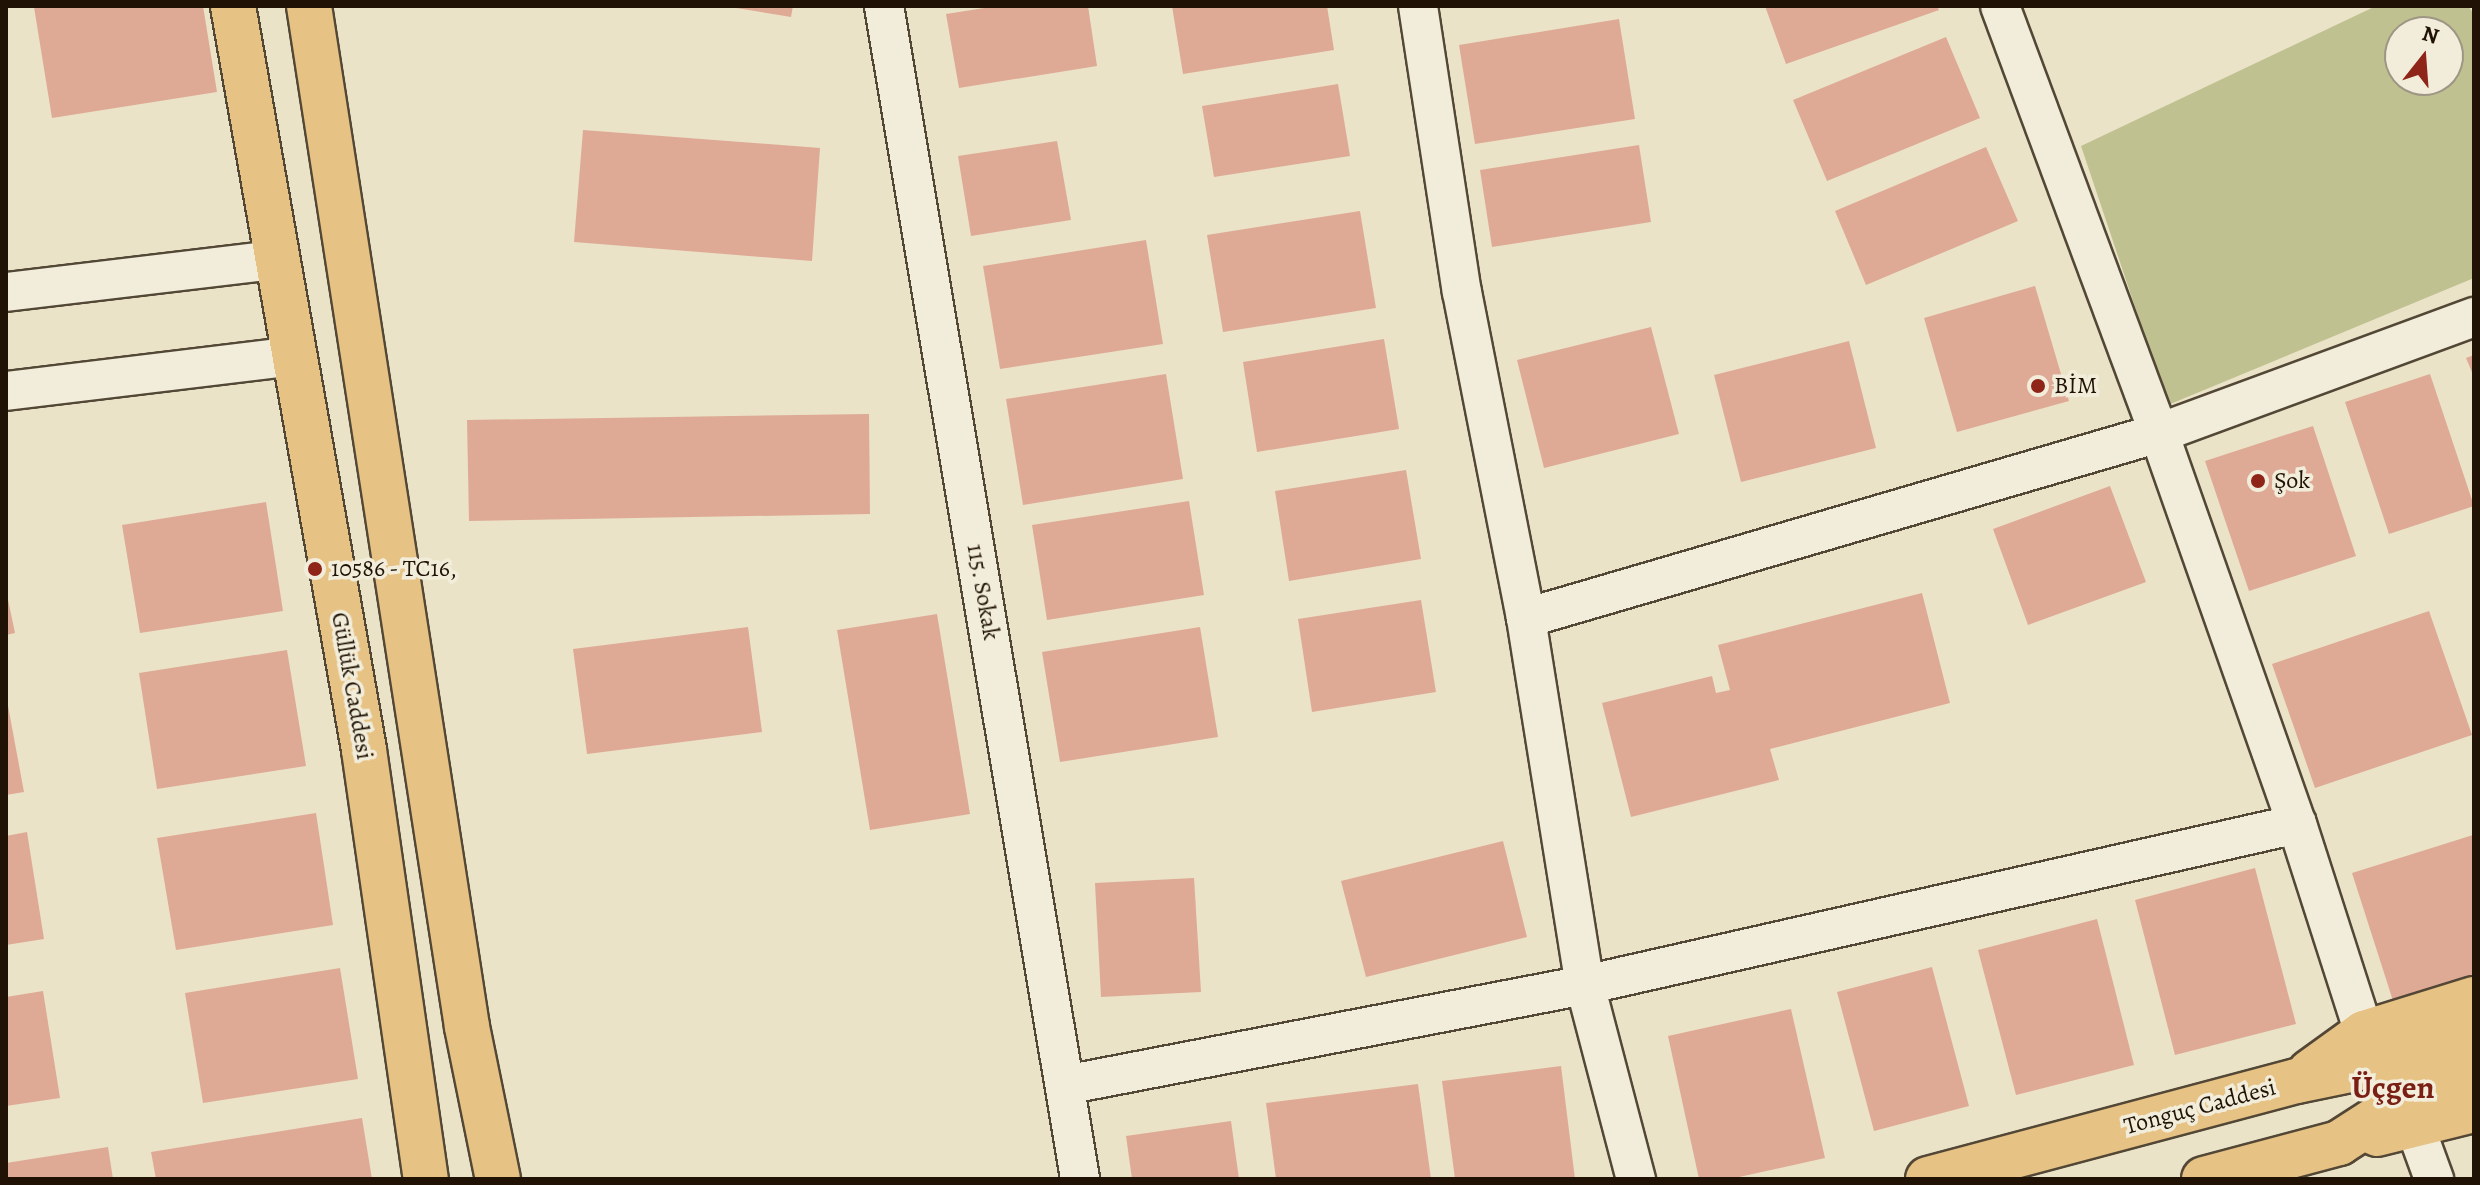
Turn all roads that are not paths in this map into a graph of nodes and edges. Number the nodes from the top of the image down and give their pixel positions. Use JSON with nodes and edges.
{"nodes":[{"id":1,"x":233,"y":6,"type":"edge"},
{"id":2,"x":309,"y":6,"type":"edge"},
{"id":3,"x":884,"y":6,"type":"edge"},
{"id":4,"x":1418,"y":6,"type":"edge"},
{"id":5,"x":2000,"y":6,"type":"edge"},
{"id":6,"x":275,"y":260,"type":"junction"},
{"id":7,"x":6,"y":292,"type":"edge"},
{"id":8,"x":2474,"y":317,"type":"edge"},
{"id":9,"x":294,"y":356,"type":"junction"},
{"id":10,"x":6,"y":391,"type":"edge"},
{"id":11,"x":2159,"y":433,"type":"junction"},
{"id":12,"x":1526,"y":618,"type":"junction"},
{"id":13,"x":2297,"y":824,"type":"junction"},
{"id":14,"x":1585,"y":985,"type":"junction"},
{"id":15,"x":2474,"y":999,"type":"edge"},
{"id":16,"x":2364,"y":1033,"type":"junction"},
{"id":17,"x":2474,"y":1040,"type":"edge"},
{"id":18,"x":2474,"y":1076,"type":"edge"},
{"id":19,"x":2297,"y":1081,"type":"junction"},
{"id":20,"x":1065,"y":1085,"type":"junction"},
{"id":21,"x":2474,"y":1110,"type":"edge"},
{"id":22,"x":2414,"y":1124,"type":"junction"},
{"id":23,"x":2339,"y":1143,"type":"junction"},
{"id":24,"x":426,"y":1179,"type":"edge"},
{"id":25,"x":498,"y":1179,"type":"edge"},
{"id":26,"x":1080,"y":1179,"type":"edge"},
{"id":27,"x":1636,"y":1179,"type":"edge"},
{"id":28,"x":1928,"y":1179,"type":"edge"},
{"id":29,"x":2204,"y":1179,"type":"edge"},
{"id":30,"x":2434,"y":1179,"type":"edge"}],
"edges":[{"from":1,"to":6,"type":"main road","name":"Güllük Caddesi"},
{"from":2,"to":25,"type":"main road"},
{"from":3,"to":20,"type":"street","name":"115. Sokak"},
{"from":4,"to":12,"type":"street"},
{"from":5,"to":11,"type":"street"},
{"from":6,"to":7,"type":"street"},
{"from":6,"to":9,"type":"main road","name":"Güllük Caddesi"},
{"from":8,"to":11,"type":"street"},
{"from":9,"to":10,"type":"street"},
{"from":9,"to":24,"type":"main road","name":"Güllük Caddesi"},
{"from":11,"to":12,"type":"street"},
{"from":11,"to":13,"type":"street"},
{"from":12,"to":14,"type":"street"},
{"from":13,"to":14,"type":"street"},
{"from":13,"to":16,"type":"street"},
{"from":14,"to":20,"type":"street"},
{"from":14,"to":27,"type":"street"},
{"from":15,"to":16,"type":"main road"},
{"from":16,"to":19,"type":"main road"},
{"from":17,"to":19,"type":"main road","name":"Tonguç Caddesi"},
{"from":18,"to":23,"type":"main road"},
{"from":19,"to":28,"type":"main road","name":"Tonguç Caddesi"},
{"from":20,"to":26,"type":"street","name":"115. Sokak"},
{"from":21,"to":22,"type":"main road"},
{"from":22,"to":23,"type":"main road"},
{"from":22,"to":30,"type":"street"},
{"from":23,"to":29,"type":"main road"}]}
